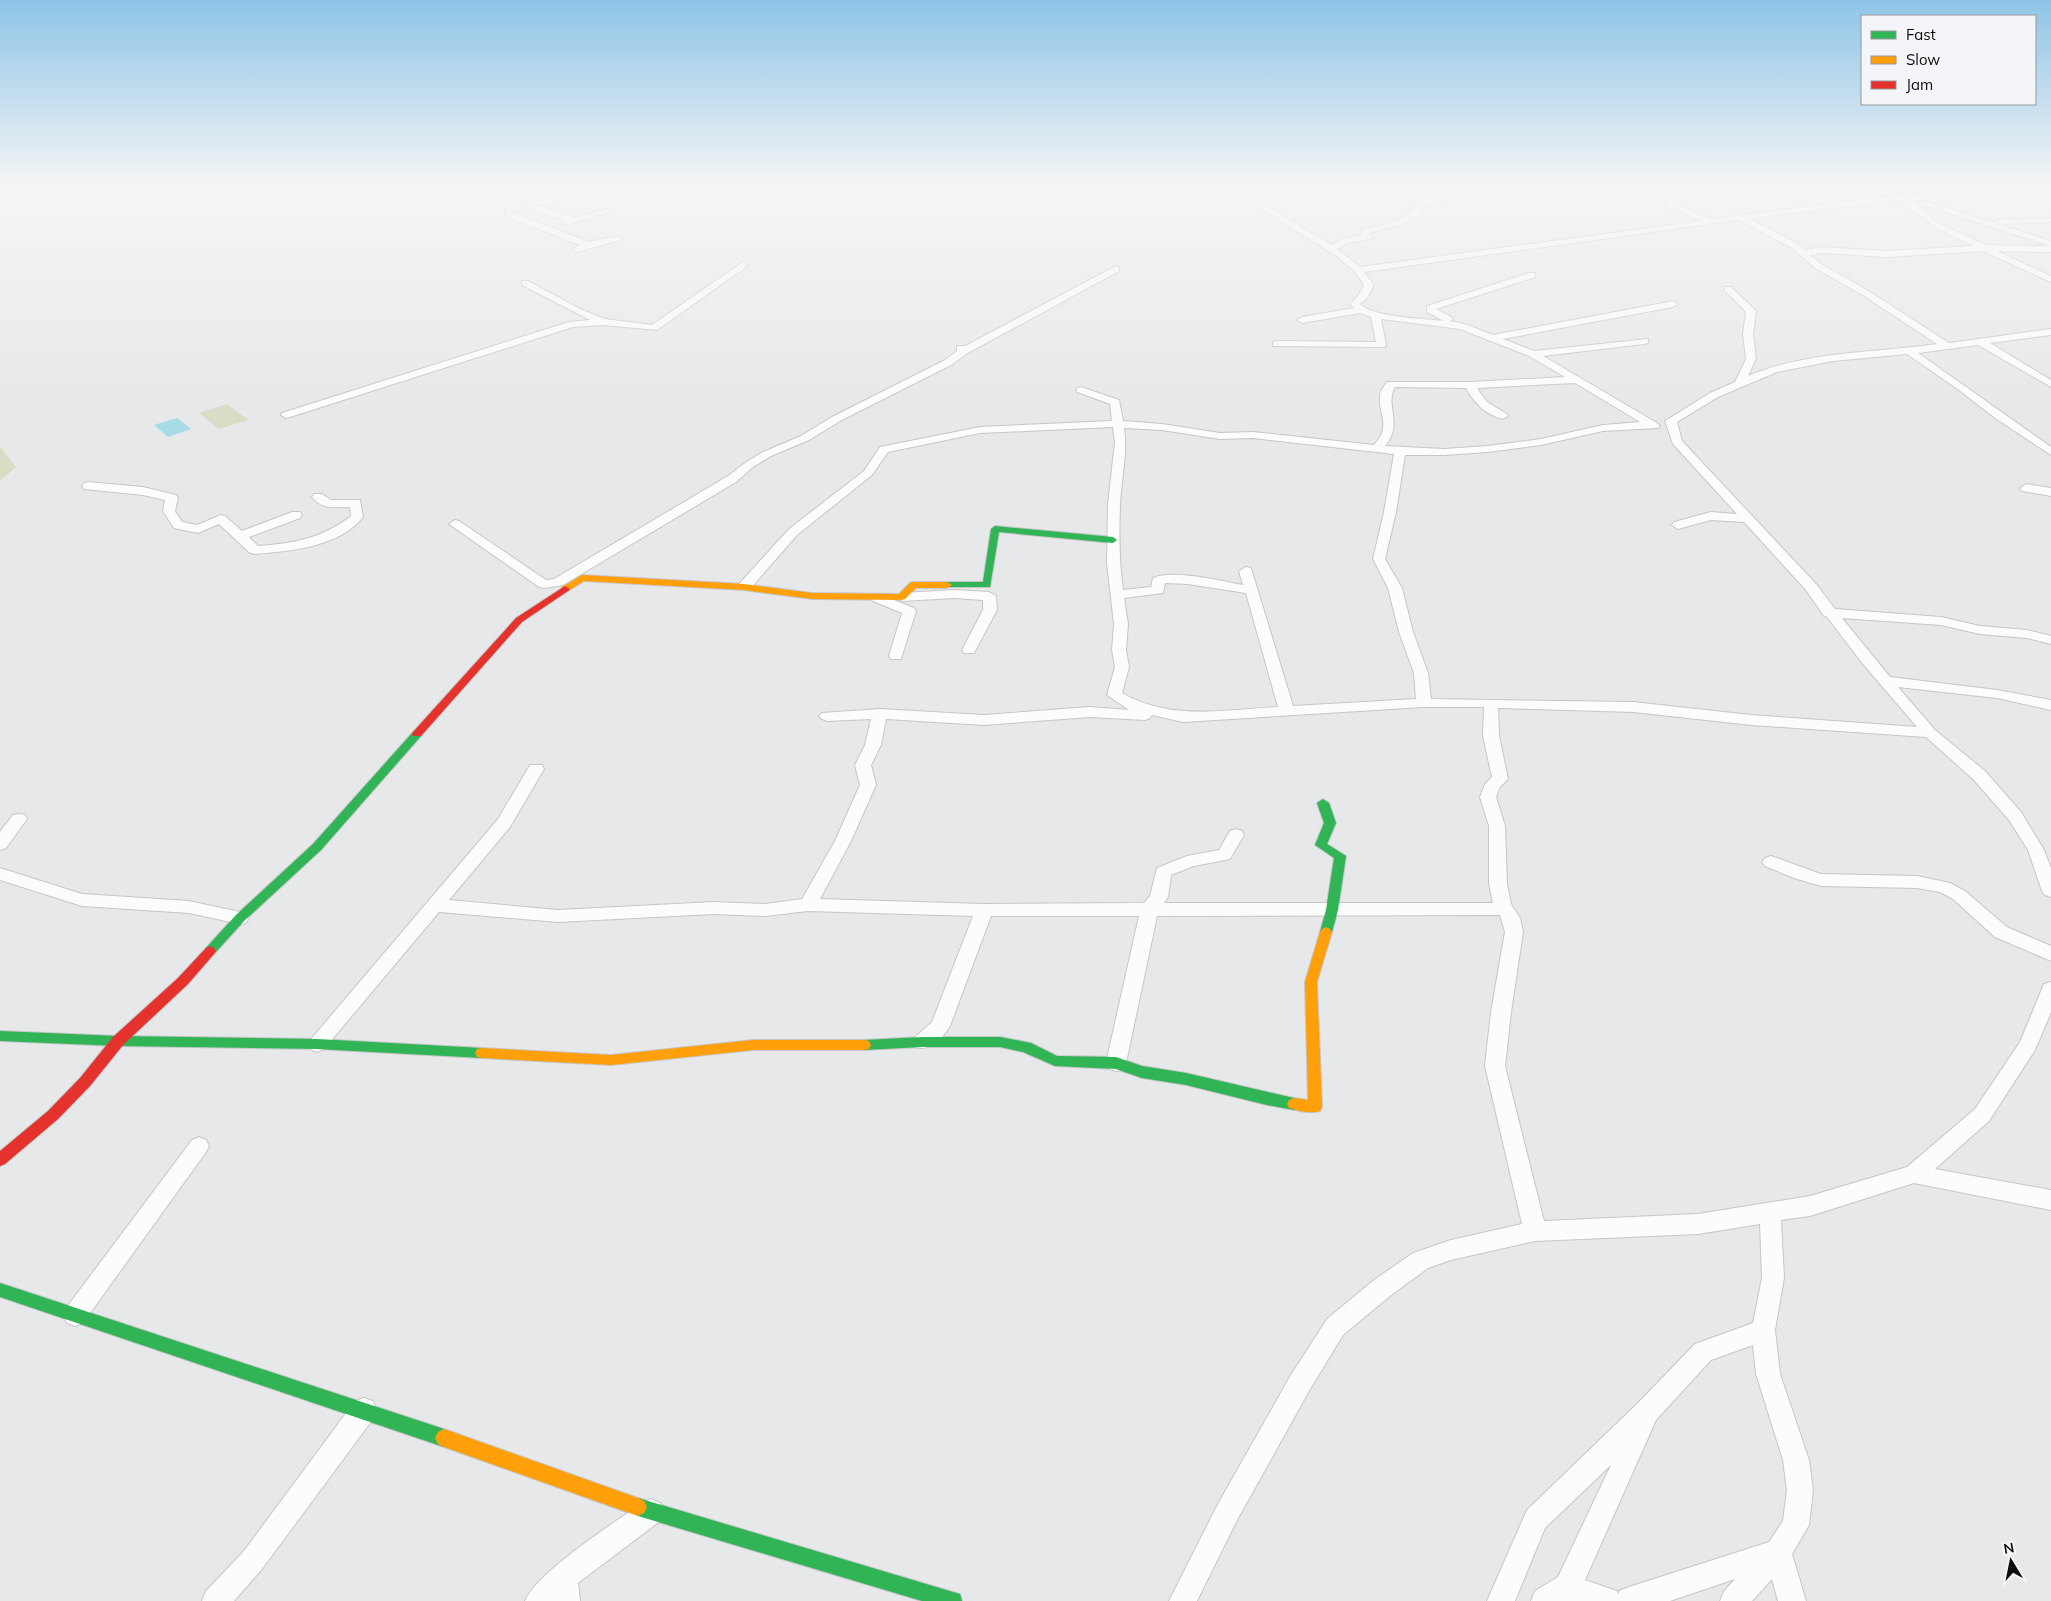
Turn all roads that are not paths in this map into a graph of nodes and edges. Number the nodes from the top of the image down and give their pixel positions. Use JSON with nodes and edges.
{"nodes":[{"id":1,"x":1345,"y":259,"type":"edge"},
{"id":2,"x":1441,"y":259,"type":"edge"},
{"id":3,"x":1810,"y":259,"type":"edge"},
{"id":4,"x":2005,"y":259,"type":"edge"},
{"id":5,"x":743,"y":264,"type":"dead end"},
{"id":6,"x":1116,"y":269,"type":"dead end"},
{"id":7,"x":1358,"y":270,"type":"junction"},
{"id":8,"x":1532,"y":275,"type":"dead end"},
{"id":9,"x":2051,"y":280,"type":"edge"},
{"id":10,"x":525,"y":283,"type":"dead end"},
{"id":11,"x":1728,"y":289,"type":"dead end"},
{"id":12,"x":1673,"y":304,"type":"dead end"},
{"id":13,"x":1360,"y":310,"type":"junction"},
{"id":14,"x":577,"y":311,"type":"junction"},
{"id":15,"x":1376,"y":315,"type":"junction"},
{"id":16,"x":1302,"y":320,"type":"dead end"},
{"id":17,"x":603,"y":322,"type":"junction"},
{"id":18,"x":572,"y":324,"type":"junction"},
{"id":19,"x":1462,"y":326,"type":"junction"},
{"id":20,"x":1925,"y":331,"type":"junction"},
{"id":21,"x":2051,"y":332,"type":"edge"},
{"id":22,"x":1491,"y":338,"type":"junction"},
{"id":23,"x":1644,"y":341,"type":"dead end"},
{"id":24,"x":1981,"y":342,"type":"junction"},
{"id":25,"x":1276,"y":344,"type":"dead end"},
{"id":26,"x":1947,"y":346,"type":"junction"},
{"id":27,"x":1909,"y":351,"type":"junction"},
{"id":28,"x":1891,"y":352,"type":"junction"},
{"id":29,"x":1533,"y":354,"type":"junction"},
{"id":30,"x":1577,"y":380,"type":"junction"},
{"id":31,"x":1740,"y":383,"type":"junction"},
{"id":32,"x":2051,"y":384,"type":"edge"},
{"id":33,"x":1470,"y":385,"type":"junction"},
{"id":34,"x":1081,"y":390,"type":"dead end"},
{"id":35,"x":1630,"y":412,"type":"junction"},
{"id":36,"x":286,"y":415,"type":"dead end"},
{"id":37,"x":1504,"y":416,"type":"dead end"},
{"id":38,"x":1671,"y":421,"type":"junction"},
{"id":39,"x":1117,"y":424,"type":"junction"},
{"id":40,"x":1653,"y":425,"type":"junction"},
{"id":41,"x":1677,"y":442,"type":"junction"},
{"id":42,"x":1377,"y":448,"type":"junction"},
{"id":43,"x":1400,"y":451,"type":"junction"},
{"id":44,"x":2051,"y":452,"type":"edge"},
{"id":45,"x":88,"y":486,"type":"dead end"},
{"id":46,"x":2026,"y":488,"type":"dead end"},
{"id":47,"x":2051,"y":492,"type":"edge"},
{"id":48,"x":318,"y":497,"type":"dead end"},
{"id":49,"x":296,"y":515,"type":"dead end"},
{"id":50,"x":1746,"y":518,"type":"junction"},
{"id":51,"x":455,"y":524,"type":"dead end"},
{"id":52,"x":1678,"y":525,"type":"dead end"},
{"id":53,"x":241,"y":536,"type":"junction"},
{"id":54,"x":1113,"y":540,"type":"junction"},
{"id":55,"x":1246,"y":571,"type":"dead end"},
{"id":56,"x":744,"y":587,"type":"junction"},
{"id":57,"x":1252,"y":590,"type":"junction"},
{"id":58,"x":1117,"y":595,"type":"junction"},
{"id":59,"x":902,"y":597,"type":"junction"},
{"id":60,"x":878,"y":598,"type":"junction"},
{"id":61,"x":1829,"y":613,"type":"junction"},
{"id":62,"x":2051,"y":640,"type":"edge"},
{"id":63,"x":970,"y":650,"type":"dead end"},
{"id":64,"x":896,"y":656,"type":"dead end"},
{"id":65,"x":1886,"y":680,"type":"junction"},
{"id":66,"x":1424,"y":703,"type":"junction"},
{"id":67,"x":1491,"y":703,"type":"junction"},
{"id":68,"x":2051,"y":705,"type":"edge"},
{"id":69,"x":1287,"y":712,"type":"junction"},
{"id":70,"x":880,"y":714,"type":"junction"},
{"id":71,"x":827,"y":716,"type":"dead end"},
{"id":72,"x":1183,"y":717,"type":"junction"},
{"id":73,"x":1930,"y":733,"type":"junction"},
{"id":74,"x":536,"y":769,"type":"dead end"},
{"id":75,"x":1323,"y":803,"type":"dead end"},
{"id":76,"x":19,"y":819,"type":"dead end"},
{"id":77,"x":1236,"y":836,"type":"dead end"},
{"id":78,"x":0,"y":844,"type":"edge"},
{"id":79,"x":1771,"y":862,"type":"dead end"},
{"id":80,"x":0,"y":874,"type":"edge"},
{"id":81,"x":2051,"y":891,"type":"edge"},
{"id":82,"x":435,"y":905,"type":"junction"},
{"id":83,"x":808,"y":906,"type":"junction"},
{"id":84,"x":1505,"y":909,"type":"junction"},
{"id":85,"x":984,"y":910,"type":"junction"},
{"id":86,"x":1150,"y":910,"type":"junction"},
{"id":87,"x":1332,"y":910,"type":"junction"},
{"id":88,"x":240,"y":918,"type":"junction"},
{"id":89,"x":2051,"y":954,"type":"edge"},
{"id":90,"x":2051,"y":989,"type":"edge"},
{"id":91,"x":0,"y":1036,"type":"edge"},
{"id":92,"x":118,"y":1042,"type":"junction"},
{"id":93,"x":922,"y":1042,"type":"junction"},
{"id":94,"x":317,"y":1044,"type":"junction"},
{"id":95,"x":1116,"y":1063,"type":"junction"},
{"id":96,"x":199,"y":1146,"type":"dead end"},
{"id":97,"x":0,"y":1160,"type":"edge"},
{"id":98,"x":1914,"y":1174,"type":"junction"},
{"id":99,"x":2051,"y":1200,"type":"edge"},
{"id":100,"x":1770,"y":1211,"type":"junction"},
{"id":101,"x":1535,"y":1231,"type":"junction"},
{"id":102,"x":0,"y":1290,"type":"edge"},
{"id":103,"x":75,"y":1315,"type":"junction"},
{"id":104,"x":1763,"y":1330,"type":"junction"},
{"id":105,"x":364,"y":1410,"type":"junction"},
{"id":106,"x":1648,"y":1412,"type":"junction"},
{"id":107,"x":652,"y":1512,"type":"junction"},
{"id":108,"x":1778,"y":1552,"type":"junction"},
{"id":109,"x":1568,"y":1587,"type":"junction"},
{"id":110,"x":565,"y":1589,"type":"edge"},
{"id":111,"x":949,"y":1600,"type":"edge"},
{"id":112,"x":216,"y":1601,"type":"edge"},
{"id":113,"x":539,"y":1601,"type":"edge"},
{"id":114,"x":1183,"y":1601,"type":"edge"},
{"id":115,"x":1501,"y":1601,"type":"edge"},
{"id":116,"x":1545,"y":1601,"type":"edge"},
{"id":117,"x":1607,"y":1601,"type":"edge"},
{"id":118,"x":1629,"y":1601,"type":"edge"},
{"id":119,"x":1734,"y":1601,"type":"edge"},
{"id":120,"x":1792,"y":1601,"type":"edge"}],
"edges":[{"from":1,"to":7,"type":"street"},
{"from":2,"to":7,"type":"street"},
{"from":3,"to":20,"type":"street"},
{"from":4,"to":9,"type":"street"},
{"from":5,"to":17,"type":"street"},
{"from":6,"to":51,"type":"street"},
{"from":7,"to":13,"type":"street"},
{"from":8,"to":19,"type":"street"},
{"from":10,"to":14,"type":"street"},
{"from":11,"to":31,"type":"street"},
{"from":12,"to":22,"type":"street"},
{"from":13,"to":15,"type":"street"},
{"from":13,"to":16,"type":"street"},
{"from":14,"to":17,"type":"street"},
{"from":14,"to":18,"type":"street"},
{"from":15,"to":19,"type":"street"},
{"from":15,"to":25,"type":"street"},
{"from":17,"to":18,"type":"street"},
{"from":18,"to":36,"type":"street"},
{"from":19,"to":22,"type":"street"},
{"from":20,"to":26,"type":"street"},
{"from":20,"to":28,"type":"street"},
{"from":21,"to":24,"type":"street"},
{"from":22,"to":29,"type":"street"},
{"from":23,"to":29,"type":"street"},
{"from":24,"to":26,"type":"street"},
{"from":24,"to":32,"type":"street"},
{"from":26,"to":27,"type":"street"},
{"from":27,"to":28,"type":"street"},
{"from":27,"to":44,"type":"street"},
{"from":28,"to":31,"type":"street"},
{"from":29,"to":30,"type":"street"},
{"from":30,"to":33,"type":"street"},
{"from":30,"to":35,"type":"street"},
{"from":31,"to":38,"type":"street"},
{"from":33,"to":37,"type":"street"},
{"from":33,"to":42,"type":"street"},
{"from":34,"to":39,"type":"street"},
{"from":35,"to":38,"type":"street"},
{"from":35,"to":40,"type":"street"},
{"from":38,"to":41,"type":"street"},
{"from":39,"to":42,"type":"street"},
{"from":39,"to":54,"type":"street"},
{"from":39,"to":56,"type":"street"},
{"from":40,"to":41,"type":"street"},
{"from":40,"to":43,"type":"street"},
{"from":41,"to":50,"type":"street"},
{"from":42,"to":43,"type":"street"},
{"from":43,"to":66,"type":"street"},
{"from":45,"to":53,"type":"street"},
{"from":46,"to":47,"type":"street"},
{"from":48,"to":53,"type":"street"},
{"from":49,"to":53,"type":"street"},
{"from":50,"to":52,"type":"street"},
{"from":50,"to":61,"type":"street"},
{"from":54,"to":58,"type":"street"},
{"from":54,"to":59,"type":"street"},
{"from":55,"to":57,"type":"street"},
{"from":56,"to":60,"type":"street"},
{"from":56,"to":88,"type":"street"},
{"from":57,"to":58,"type":"street"},
{"from":57,"to":69,"type":"street"},
{"from":58,"to":72,"type":"street"},
{"from":59,"to":60,"type":"street"},
{"from":59,"to":63,"type":"street"},
{"from":60,"to":64,"type":"street"},
{"from":61,"to":62,"type":"street"},
{"from":61,"to":65,"type":"street"},
{"from":65,"to":68,"type":"street"},
{"from":65,"to":73,"type":"street"},
{"from":66,"to":67,"type":"street"},
{"from":66,"to":69,"type":"street"},
{"from":67,"to":73,"type":"street"},
{"from":67,"to":84,"type":"street"},
{"from":69,"to":72,"type":"street"},
{"from":70,"to":71,"type":"street"},
{"from":70,"to":72,"type":"street"},
{"from":70,"to":83,"type":"street"},
{"from":73,"to":81,"type":"street"},
{"from":74,"to":82,"type":"street"},
{"from":75,"to":87,"type":"street"},
{"from":76,"to":78,"type":"street"},
{"from":77,"to":86,"type":"street"},
{"from":79,"to":89,"type":"street"},
{"from":80,"to":88,"type":"street"},
{"from":82,"to":83,"type":"street"},
{"from":82,"to":94,"type":"street"},
{"from":83,"to":85,"type":"street"},
{"from":84,"to":87,"type":"street"},
{"from":84,"to":101,"type":"street"},
{"from":85,"to":86,"type":"street"},
{"from":85,"to":93,"type":"street"},
{"from":86,"to":87,"type":"street"},
{"from":86,"to":95,"type":"street"},
{"from":87,"to":95,"type":"street"},
{"from":88,"to":92,"type":"street"},
{"from":90,"to":98,"type":"street"},
{"from":91,"to":92,"type":"street"},
{"from":92,"to":94,"type":"street"},
{"from":92,"to":97,"type":"street"},
{"from":93,"to":94,"type":"street"},
{"from":93,"to":95,"type":"street"},
{"from":96,"to":103,"type":"street"},
{"from":98,"to":99,"type":"street"},
{"from":98,"to":100,"type":"street"},
{"from":100,"to":101,"type":"street"},
{"from":100,"to":104,"type":"street"},
{"from":101,"to":114,"type":"street"},
{"from":102,"to":103,"type":"street"},
{"from":103,"to":105,"type":"street"},
{"from":104,"to":106,"type":"street"},
{"from":104,"to":108,"type":"street"},
{"from":105,"to":107,"type":"street"},
{"from":105,"to":112,"type":"street"},
{"from":106,"to":109,"type":"street"},
{"from":106,"to":115,"type":"street"},
{"from":107,"to":110,"type":"street"},
{"from":107,"to":111,"type":"street"},
{"from":108,"to":118,"type":"street"},
{"from":108,"to":119,"type":"street"},
{"from":108,"to":120,"type":"street"},
{"from":109,"to":116,"type":"street"},
{"from":109,"to":117,"type":"street"},
{"from":110,"to":113,"type":"street"}]}
